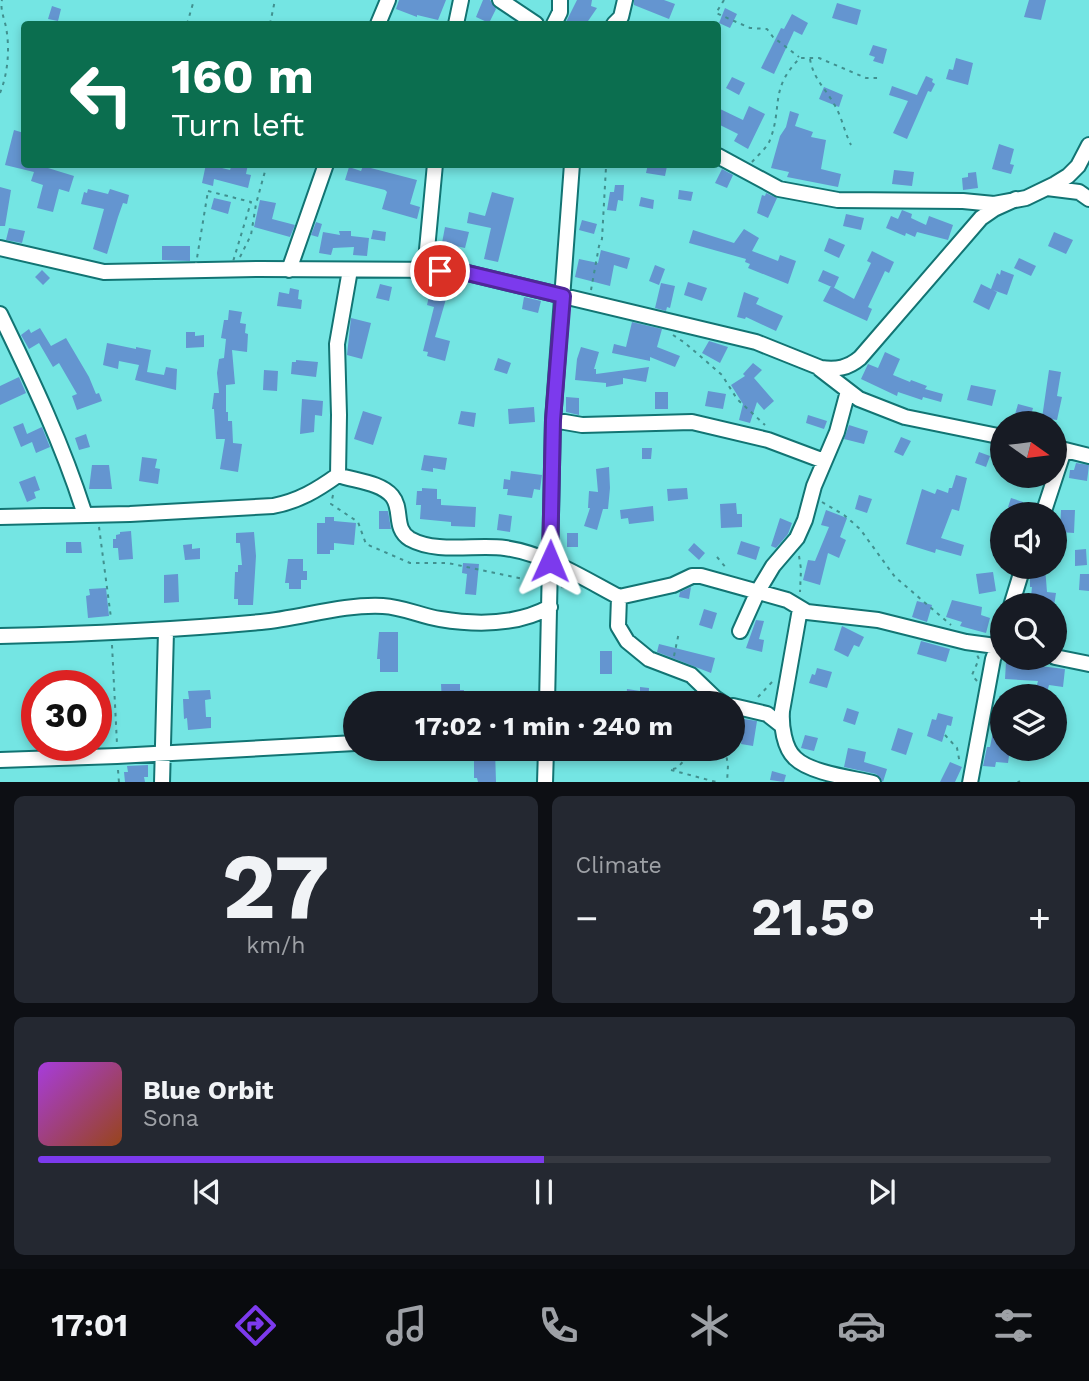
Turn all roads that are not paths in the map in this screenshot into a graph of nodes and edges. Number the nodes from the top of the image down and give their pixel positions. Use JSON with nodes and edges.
{"nodes":[{"id":1,"x":388,"y":0,"type":"edge"},
{"id":2,"x":461,"y":0,"type":"edge"},
{"id":3,"x":500,"y":0,"type":"edge"},
{"id":4,"x":560,"y":0,"type":"edge"},
{"id":5,"x":625,"y":0,"type":"edge"},
{"id":6,"x":379,"y":21,"type":"edge"},
{"id":7,"x":457,"y":21,"type":"edge"},
{"id":8,"x":532,"y":21,"type":"edge"},
{"id":9,"x":556,"y":21,"type":"edge"},
{"id":10,"x":617,"y":21,"type":"edge"},
{"id":11,"x":1089,"y":145,"type":"edge"},
{"id":12,"x":721,"y":158,"type":"edge"},
{"id":13,"x":325,"y":168,"type":"edge"},
{"id":14,"x":435,"y":168,"type":"edge"},
{"id":15,"x":572,"y":168,"type":"edge"},
{"id":16,"x":1047,"y":188,"type":"junction"},
{"id":17,"x":1089,"y":199,"type":"edge"},
{"id":18,"x":1016,"y":200,"type":"junction"},
{"id":19,"x":0,"y":248,"type":"edge"},
{"id":20,"x":289,"y":270,"type":"junction"},
{"id":21,"x":350,"y":270,"type":"junction"},
{"id":22,"x":425,"y":271,"type":"junction"},
{"id":23,"x":563,"y":296,"type":"junction"},
{"id":24,"x":0,"y":314,"type":"edge"},
{"id":25,"x":817,"y":367,"type":"junction"},
{"id":26,"x":848,"y":391,"type":"junction"},
{"id":27,"x":553,"y":420,"type":"junction"},
{"id":28,"x":990,"y":434,"type":"edge"},
{"id":29,"x":1068,"y":451,"type":"edge"},
{"id":30,"x":1089,"y":456,"type":"edge"},
{"id":31,"x":824,"y":461,"type":"junction"},
{"id":32,"x":338,"y":475,"type":"junction"},
{"id":33,"x":91,"y":515,"type":"junction"},
{"id":34,"x":0,"y":517,"type":"edge"},
{"id":35,"x":550,"y":561,"type":"junction"},
{"id":36,"x":758,"y":591,"type":"junction"},
{"id":37,"x":619,"y":597,"type":"junction"},
{"id":38,"x":550,"y":607,"type":"junction"},
{"id":39,"x":800,"y":609,"type":"junction"},
{"id":40,"x":166,"y":631,"type":"junction"},
{"id":41,"x":740,"y":631,"type":"dead end"},
{"id":42,"x":0,"y":636,"type":"edge"},
{"id":43,"x":990,"y":645,"type":"edge"},
{"id":44,"x":1067,"y":659,"type":"edge"},
{"id":45,"x":1089,"y":664,"type":"edge"},
{"id":46,"x":991,"y":670,"type":"edge"},
{"id":47,"x":547,"y":691,"type":"edge"},
{"id":48,"x":708,"y":691,"type":"edge"},
{"id":49,"x":745,"y":709,"type":"edge"},
{"id":50,"x":781,"y":725,"type":"junction"},
{"id":51,"x":343,"y":744,"type":"edge"},
{"id":52,"x":161,"y":753,"type":"junction"},
{"id":53,"x":0,"y":760,"type":"edge"},
{"id":54,"x":546,"y":761,"type":"edge"},
{"id":55,"x":966,"y":777,"type":"edge"},
{"id":56,"x":162,"y":782,"type":"edge"},
{"id":57,"x":545,"y":782,"type":"edge"},
{"id":58,"x":873,"y":782,"type":"edge"}],
"edges":[{"from":1,"to":6,"type":"street"},
{"from":2,"to":7,"type":"street"},
{"from":3,"to":8,"type":"street"},
{"from":4,"to":9,"type":"street"},
{"from":5,"to":10,"type":"street"},
{"from":11,"to":16,"type":"street"},
{"from":12,"to":18,"type":"street"},
{"from":13,"to":20,"type":"street"},
{"from":14,"to":22,"type":"street"},
{"from":15,"to":23,"type":"street"},
{"from":16,"to":17,"type":"street"},
{"from":16,"to":18,"type":"street"},
{"from":18,"to":25,"type":"street"},
{"from":19,"to":20,"type":"street"},
{"from":20,"to":21,"type":"street"},
{"from":21,"to":22,"type":"street"},
{"from":21,"to":32,"type":"street"},
{"from":22,"to":23,"type":"street"},
{"from":23,"to":25,"type":"street"},
{"from":23,"to":27,"type":"street"},
{"from":24,"to":33,"type":"street"},
{"from":25,"to":26,"type":"street"},
{"from":26,"to":28,"type":"street"},
{"from":26,"to":31,"type":"street"},
{"from":27,"to":31,"type":"street"},
{"from":27,"to":35,"type":"street"},
{"from":29,"to":30,"type":"street"},
{"from":31,"to":36,"type":"street"},
{"from":32,"to":33,"type":"street"},
{"from":32,"to":35,"type":"street"},
{"from":33,"to":34,"type":"street"},
{"from":35,"to":37,"type":"street"},
{"from":35,"to":38,"type":"street"},
{"from":36,"to":37,"type":"street"},
{"from":36,"to":39,"type":"street"},
{"from":36,"to":41,"type":"street"},
{"from":37,"to":48,"type":"street"},
{"from":38,"to":40,"type":"street"},
{"from":38,"to":47,"type":"street"},
{"from":39,"to":43,"type":"street"},
{"from":39,"to":50,"type":"street"},
{"from":40,"to":42,"type":"street"},
{"from":40,"to":52,"type":"street"},
{"from":44,"to":45,"type":"street"},
{"from":46,"to":55,"type":"street"},
{"from":49,"to":50,"type":"street"},
{"from":50,"to":58,"type":"street"},
{"from":51,"to":52,"type":"street"},
{"from":52,"to":53,"type":"street"},
{"from":52,"to":56,"type":"street"},
{"from":54,"to":57,"type":"street"}]}
